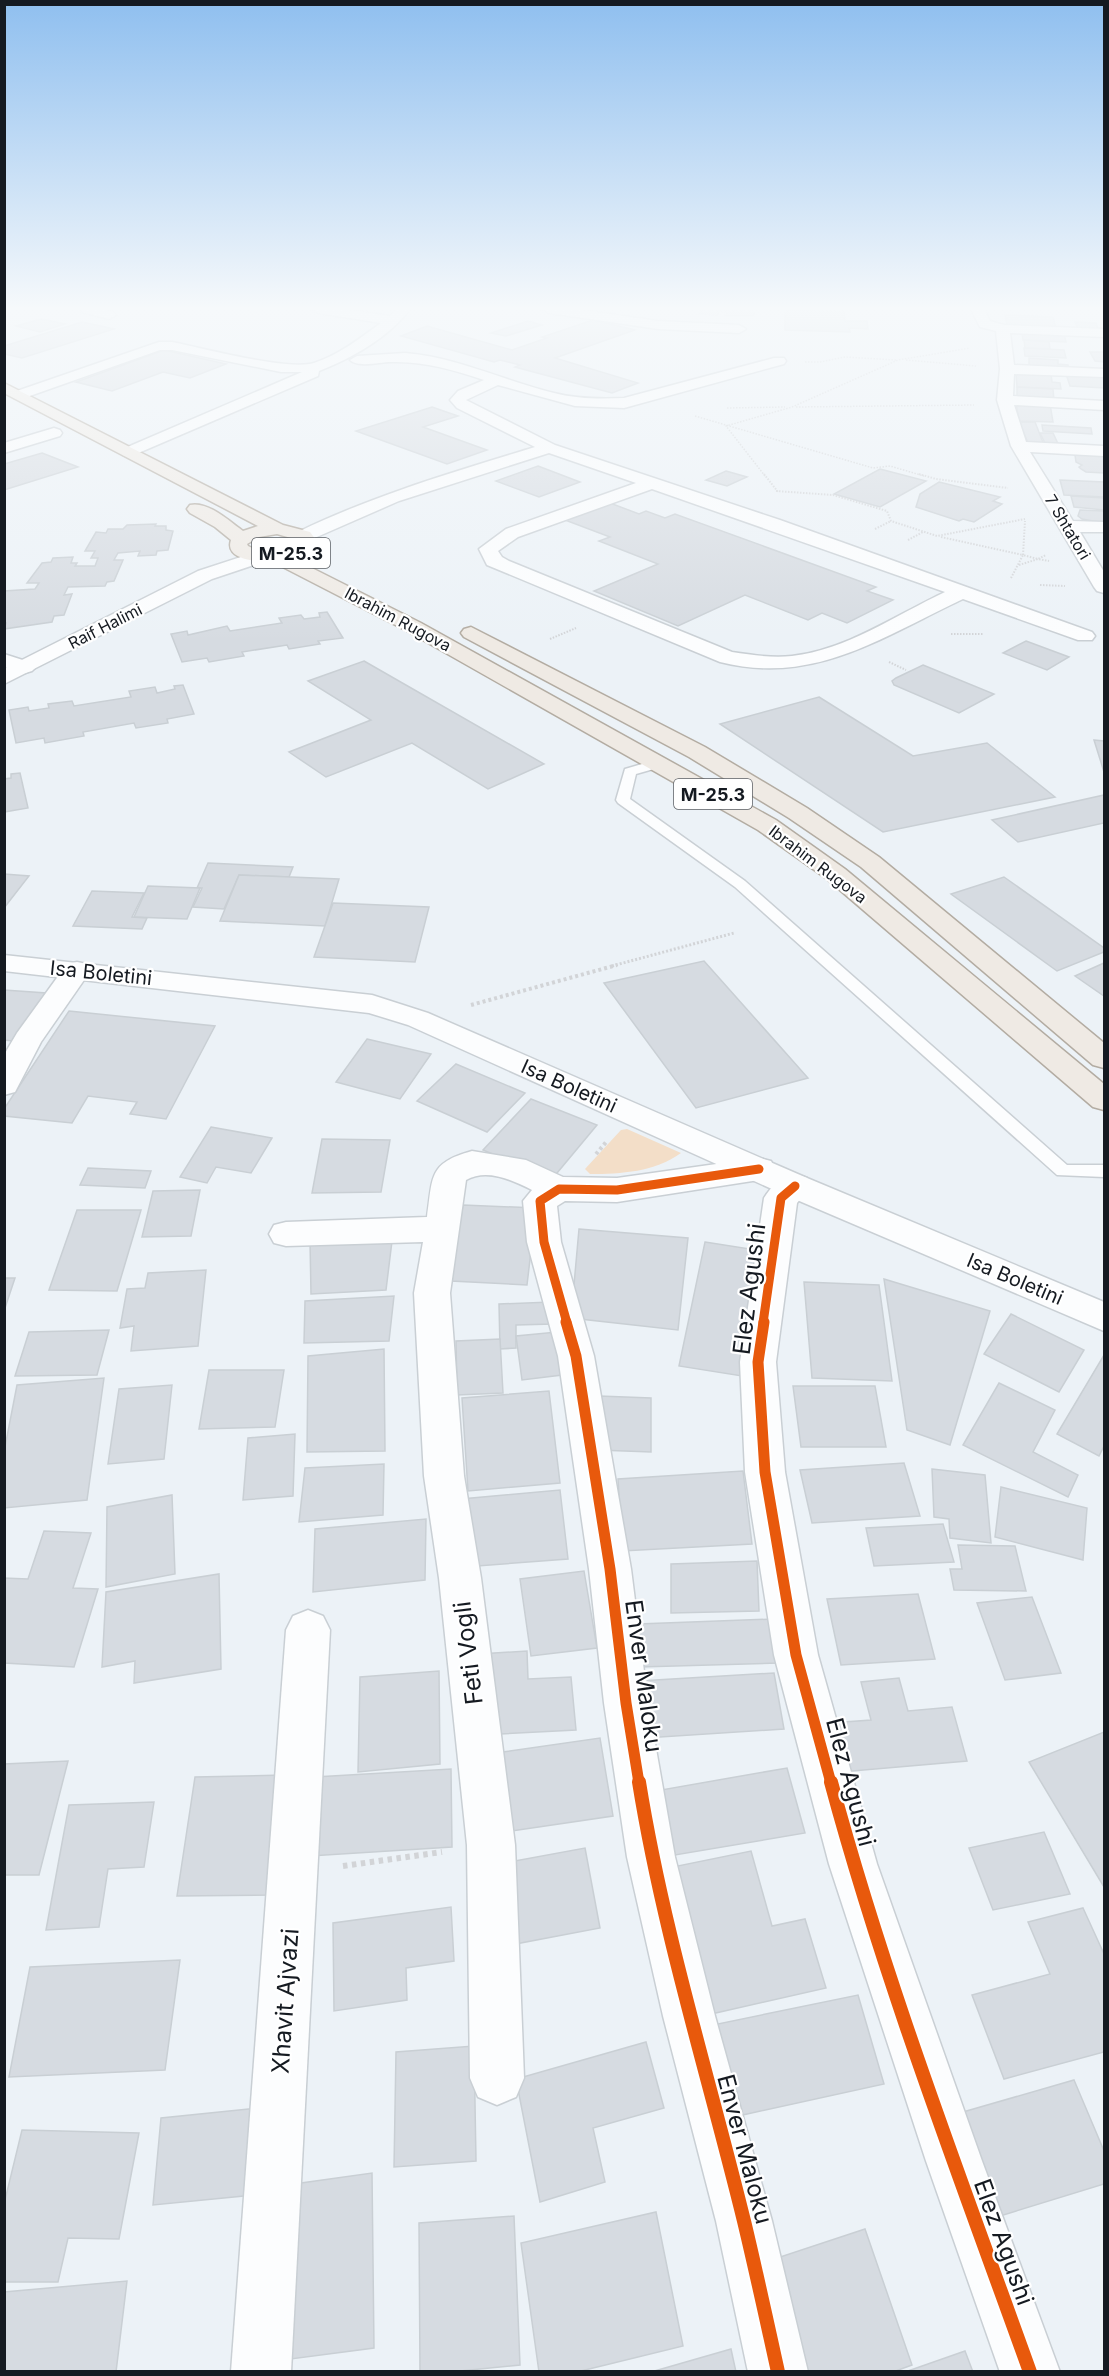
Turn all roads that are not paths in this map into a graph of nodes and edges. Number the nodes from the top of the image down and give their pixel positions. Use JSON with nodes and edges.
{"nodes":[{"id":1,"x":31,"y":420,"type":"edge"},
{"id":2,"x":67,"y":420,"type":"edge"},
{"id":3,"x":204,"y":420,"type":"edge"},
{"id":4,"x":492,"y":420,"type":"edge"},
{"id":5,"x":1011,"y":420,"type":"edge"},
{"id":6,"x":54,"y":433,"type":"junction"},
{"id":7,"x":70,"y":441,"type":"dead end"},
{"id":8,"x":1019,"y":446,"type":"junction"},
{"id":9,"x":4,"y":448,"type":"edge"},
{"id":10,"x":549,"y":448,"type":"junction"},
{"id":11,"x":129,"y":452,"type":"junction"},
{"id":12,"x":1104,"y":452,"type":"edge"},
{"id":13,"x":649,"y":484,"type":"junction"},
{"id":14,"x":185,"y":503,"type":"dead end"},
{"id":15,"x":1068,"y":526,"type":"junction"},
{"id":16,"x":1104,"y":527,"type":"edge"},
{"id":17,"x":294,"y":535,"type":"junction"},
{"id":18,"x":239,"y":542,"type":"junction"},
{"id":19,"x":268,"y":556,"type":"junction"},
{"id":20,"x":206,"y":575,"type":"junction"},
{"id":21,"x":1104,"y":587,"type":"edge"},
{"id":22,"x":961,"y":592,"type":"junction"},
{"id":23,"x":1085,"y":636,"type":"dead end"},
{"id":24,"x":4,"y":660,"type":"edge"},
{"id":25,"x":25,"y":668,"type":"junction"},
{"id":26,"x":4,"y":678,"type":"edge"},
{"id":27,"x":659,"y":763,"type":"junction"},
{"id":28,"x":4,"y":963,"type":"edge"},
{"id":29,"x":77,"y":970,"type":"junction"},
{"id":30,"x":1104,"y":1058,"type":"edge"},
{"id":31,"x":4,"y":1085,"type":"edge"},
{"id":32,"x":1104,"y":1100,"type":"edge"},
{"id":33,"x":1104,"y":1171,"type":"edge"},
{"id":34,"x":777,"y":1178,"type":"junction"},
{"id":35,"x":559,"y":1189,"type":"junction"},
{"id":36,"x":441,"y":1229,"type":"junction"},
{"id":37,"x":286,"y":1234,"type":"dead end"},
{"id":38,"x":1104,"y":1317,"type":"edge"},
{"id":39,"x":308,"y":1630,"type":"dead end"},
{"id":40,"x":496,"y":2078,"type":"dead end"},
{"id":41,"x":261,"y":2372,"type":"edge"},
{"id":42,"x":778,"y":2372,"type":"edge"},
{"id":43,"x":1030,"y":2372,"type":"edge"}],
"edges":[{"from":1,"to":6,"type":"main road"},
{"from":2,"to":11,"type":"main road","number":"M-25.3"},
{"from":3,"to":11,"type":"street"},
{"from":4,"to":10,"type":"street"},
{"from":5,"to":8,"type":"street","name":"7 Shtatori"},
{"from":6,"to":7,"type":"main road"},
{"from":6,"to":9,"type":"street"},
{"from":8,"to":12,"type":"street"},
{"from":8,"to":15,"type":"street","name":"7 Shtatori"},
{"from":10,"to":13,"type":"street"},
{"from":10,"to":17,"type":"street"},
{"from":11,"to":17,"type":"main road","number":"M-25.3"},
{"from":13,"to":22,"type":"street"},
{"from":13,"to":22,"type":"street"},
{"from":14,"to":18,"type":"main road","number":"M-25.3"},
{"from":15,"to":16,"type":"street"},
{"from":15,"to":21,"type":"street","name":"7 Shtatori"},
{"from":17,"to":18,"type":"main road","number":"M-25.3"},
{"from":17,"to":19,"type":"main road","number":"M-25.3"},
{"from":17,"to":30,"type":"main road","name":"Ibrahim Rugova","number":"M-25.3"},
{"from":18,"to":19,"type":"main road","name":"Ibrahim Rugova","number":"M-25.3"},
{"from":18,"to":20,"type":"street","name":"Raif Halimi"},
{"from":19,"to":20,"type":"street","name":"Raif Halimi"},
{"from":19,"to":27,"type":"main road","name":"Ibrahim Rugova","number":"M-25.3"},
{"from":20,"to":25,"type":"street","name":"Raif Halimi"},
{"from":22,"to":23,"type":"street"},
{"from":24,"to":25,"type":"street"},
{"from":25,"to":26,"type":"street","name":"Raif Halimi"},
{"from":27,"to":32,"type":"main road","name":"Ibrahim Rugova","number":"M-25.3"},
{"from":27,"to":33,"type":"lane"},
{"from":28,"to":29,"type":"street","name":"Isa Boletini"},
{"from":29,"to":31,"type":"street"},
{"from":29,"to":34,"type":"street","name":"Isa Boletini"},
{"from":34,"to":35,"type":"street"},
{"from":34,"to":38,"type":"street","name":"Isa Boletini"},
{"from":34,"to":43,"type":"street","name":"Elez Agushi"},
{"from":35,"to":36,"type":"street","name":"Feti Vogli"},
{"from":35,"to":42,"type":"street","name":"Enver Maloku"},
{"from":36,"to":37,"type":"street"},
{"from":36,"to":40,"type":"street","name":"Feti Vogli"},
{"from":39,"to":41,"type":"street","name":"Xhavit Ajvazi"}]}
